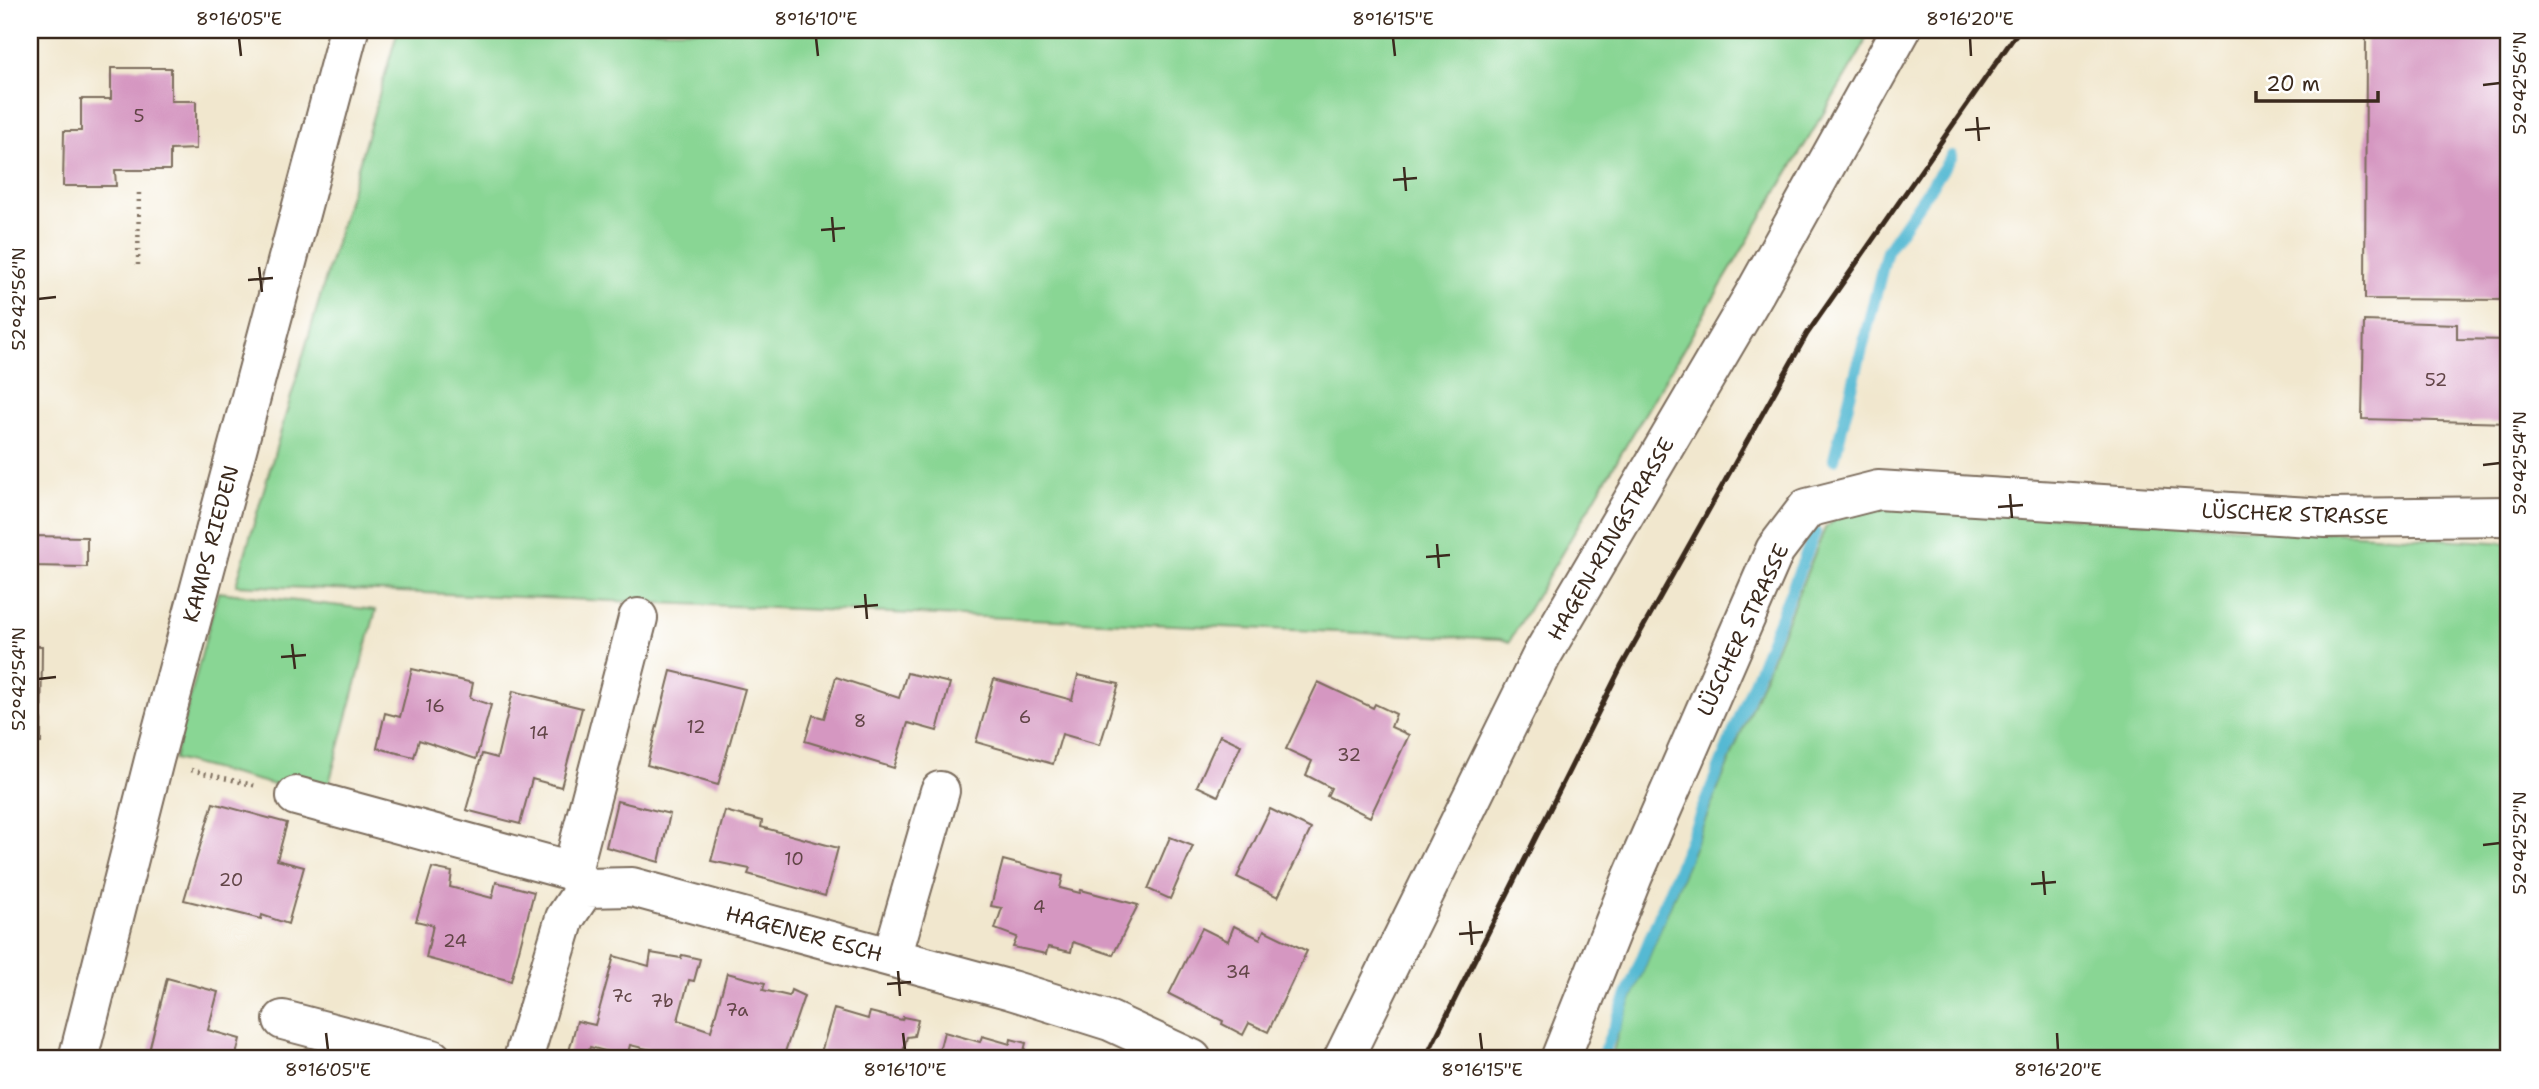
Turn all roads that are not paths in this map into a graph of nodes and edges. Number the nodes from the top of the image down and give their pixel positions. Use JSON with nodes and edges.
{"nodes":[{"id":1,"x":349,"y":30,"type":"edge"},
{"id":2,"x":1901,"y":30,"type":"edge"},
{"id":3,"x":2509,"y":516,"type":"edge"},
{"id":4,"x":638,"y":618,"type":"dead end"},
{"id":5,"x":940,"y":791,"type":"dead end"},
{"id":6,"x":296,"y":796,"type":"road end"},
{"id":7,"x":578,"y":880,"type":"junction"},
{"id":8,"x":892,"y":957,"type":"junction"},
{"id":9,"x":283,"y":1020,"type":"dead end"},
{"id":10,"x":78,"y":1059,"type":"edge"},
{"id":11,"x":432,"y":1059,"type":"edge"},
{"id":12,"x":523,"y":1059,"type":"edge"},
{"id":13,"x":1192,"y":1059,"type":"edge"},
{"id":14,"x":1343,"y":1059,"type":"edge"},
{"id":15,"x":1560,"y":1059,"type":"edge"}],
"edges":[{"from":1,"to":10,"type":"street","name":"KAMPS RIEDEN"},
{"from":2,"to":14,"type":"street","name":"HAGEN-RINGSTRASSE"},
{"from":3,"to":15,"type":"street","name":"LÜSCHER STRASSE"},
{"from":4,"to":7,"type":"street"},
{"from":5,"to":8,"type":"street"},
{"from":6,"to":7,"type":"street","name":"HAGENER ESCH"},
{"from":7,"to":8,"type":"street","name":"HAGENER ESCH"},
{"from":7,"to":12,"type":"street"},
{"from":8,"to":13,"type":"street","name":"HAGENER ESCH"},
{"from":9,"to":11,"type":"street"}]}
